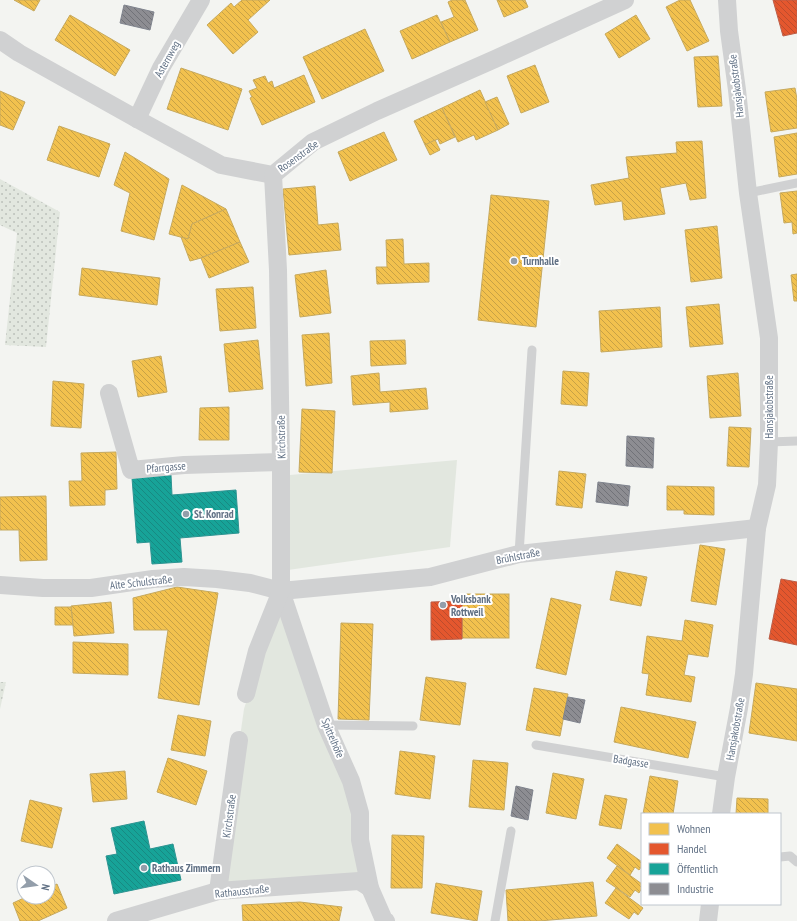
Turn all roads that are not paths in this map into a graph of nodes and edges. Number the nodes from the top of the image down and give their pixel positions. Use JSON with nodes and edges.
{"nodes":[{"id":1,"x":201,"y":0,"type":"edge"},
{"id":2,"x":625,"y":0,"type":"edge"},
{"id":3,"x":727,"y":0,"type":"edge"},
{"id":4,"x":0,"y":40,"type":"edge"},
{"id":5,"x":137,"y":119,"type":"junction"},
{"id":6,"x":273,"y":175,"type":"junction"},
{"id":7,"x":797,"y":183,"type":"edge"},
{"id":8,"x":748,"y":193,"type":"junction"},
{"id":9,"x":532,"y":350,"type":"dead end"},
{"id":10,"x":109,"y":394,"type":"dead end"},
{"id":11,"x":769,"y":442,"type":"junction"},
{"id":12,"x":797,"y":442,"type":"edge"},
{"id":13,"x":281,"y":462,"type":"junction"},
{"id":14,"x":757,"y":528,"type":"junction"},
{"id":15,"x":519,"y":554,"type":"junction"},
{"id":16,"x":0,"y":585,"type":"edge"},
{"id":17,"x":281,"y":591,"type":"junction"},
{"id":18,"x":246,"y":694,"type":"dead end"},
{"id":19,"x":326,"y":725,"type":"junction"},
{"id":20,"x":413,"y":726,"type":"dead end"},
{"id":21,"x":239,"y":740,"type":"dead end"},
{"id":22,"x":536,"y":745,"type":"dead end"},
{"id":23,"x":726,"y":777,"type":"junction"},
{"id":24,"x":721,"y":813,"type":"edge"},
{"id":25,"x":511,"y":832,"type":"dead end"},
{"id":26,"x":781,"y":857,"type":"edge"},
{"id":27,"x":797,"y":862,"type":"edge"},
{"id":28,"x":370,"y":888,"type":"junction"},
{"id":29,"x":218,"y":891,"type":"junction"},
{"id":30,"x":710,"y":905,"type":"edge"},
{"id":31,"x":137,"y":918,"type":"edge"},
{"id":32,"x":116,"y":921,"type":"edge"},
{"id":33,"x":386,"y":921,"type":"edge"},
{"id":34,"x":495,"y":921,"type":"edge"},
{"id":35,"x":708,"y":921,"type":"edge"}],
"edges":[{"from":1,"to":5,"type":"street","name":"Asternweg"},
{"from":2,"to":6,"type":"street","name":"Rosenstraße"},
{"from":3,"to":8,"type":"street","name":"Hansjakobstraße"},
{"from":4,"to":5,"type":"street","name":"Rosenstraße"},
{"from":5,"to":6,"type":"street","name":"Rosenstraße"},
{"from":6,"to":13,"type":"street","name":"Kirchstraße"},
{"from":7,"to":8,"type":"lane"},
{"from":8,"to":11,"type":"street","name":"Hansjakobstraße"},
{"from":9,"to":15,"type":"lane"},
{"from":10,"to":13,"type":"street","name":"Pfarrgasse"},
{"from":11,"to":12,"type":"lane"},
{"from":11,"to":14,"type":"street","name":"Hansjakobstraße"},
{"from":13,"to":17,"type":"street","name":"Kirchstraße"},
{"from":14,"to":15,"type":"street","name":"Brühlstraße"},
{"from":14,"to":23,"type":"street","name":"Hansjakobstraße"},
{"from":15,"to":17,"type":"street","name":"Brühlstraße"},
{"from":16,"to":17,"type":"street","name":"Alte Schulstraße"},
{"from":17,"to":18,"type":"street","name":"Kirchstraße"},
{"from":17,"to":19,"type":"street","name":"Spittelhöfe"},
{"from":19,"to":20,"type":"lane"},
{"from":19,"to":28,"type":"street","name":"Spittelhöfe"},
{"from":21,"to":29,"type":"street","name":"Kirchstraße"},
{"from":22,"to":23,"type":"lane","name":"Badgasse"},
{"from":23,"to":24,"type":"street","name":"Hansjakobstraße"},
{"from":25,"to":34,"type":"lane"},
{"from":26,"to":27,"type":"lane"},
{"from":28,"to":29,"type":"street","name":"Rathausstraße"},
{"from":28,"to":33,"type":"street","name":"Spittelhöfe"},
{"from":29,"to":31,"type":"street","name":"Rathausstraße"},
{"from":30,"to":35,"type":"street"},
{"from":31,"to":32,"type":"street","name":"Rathausstraße"}]}
